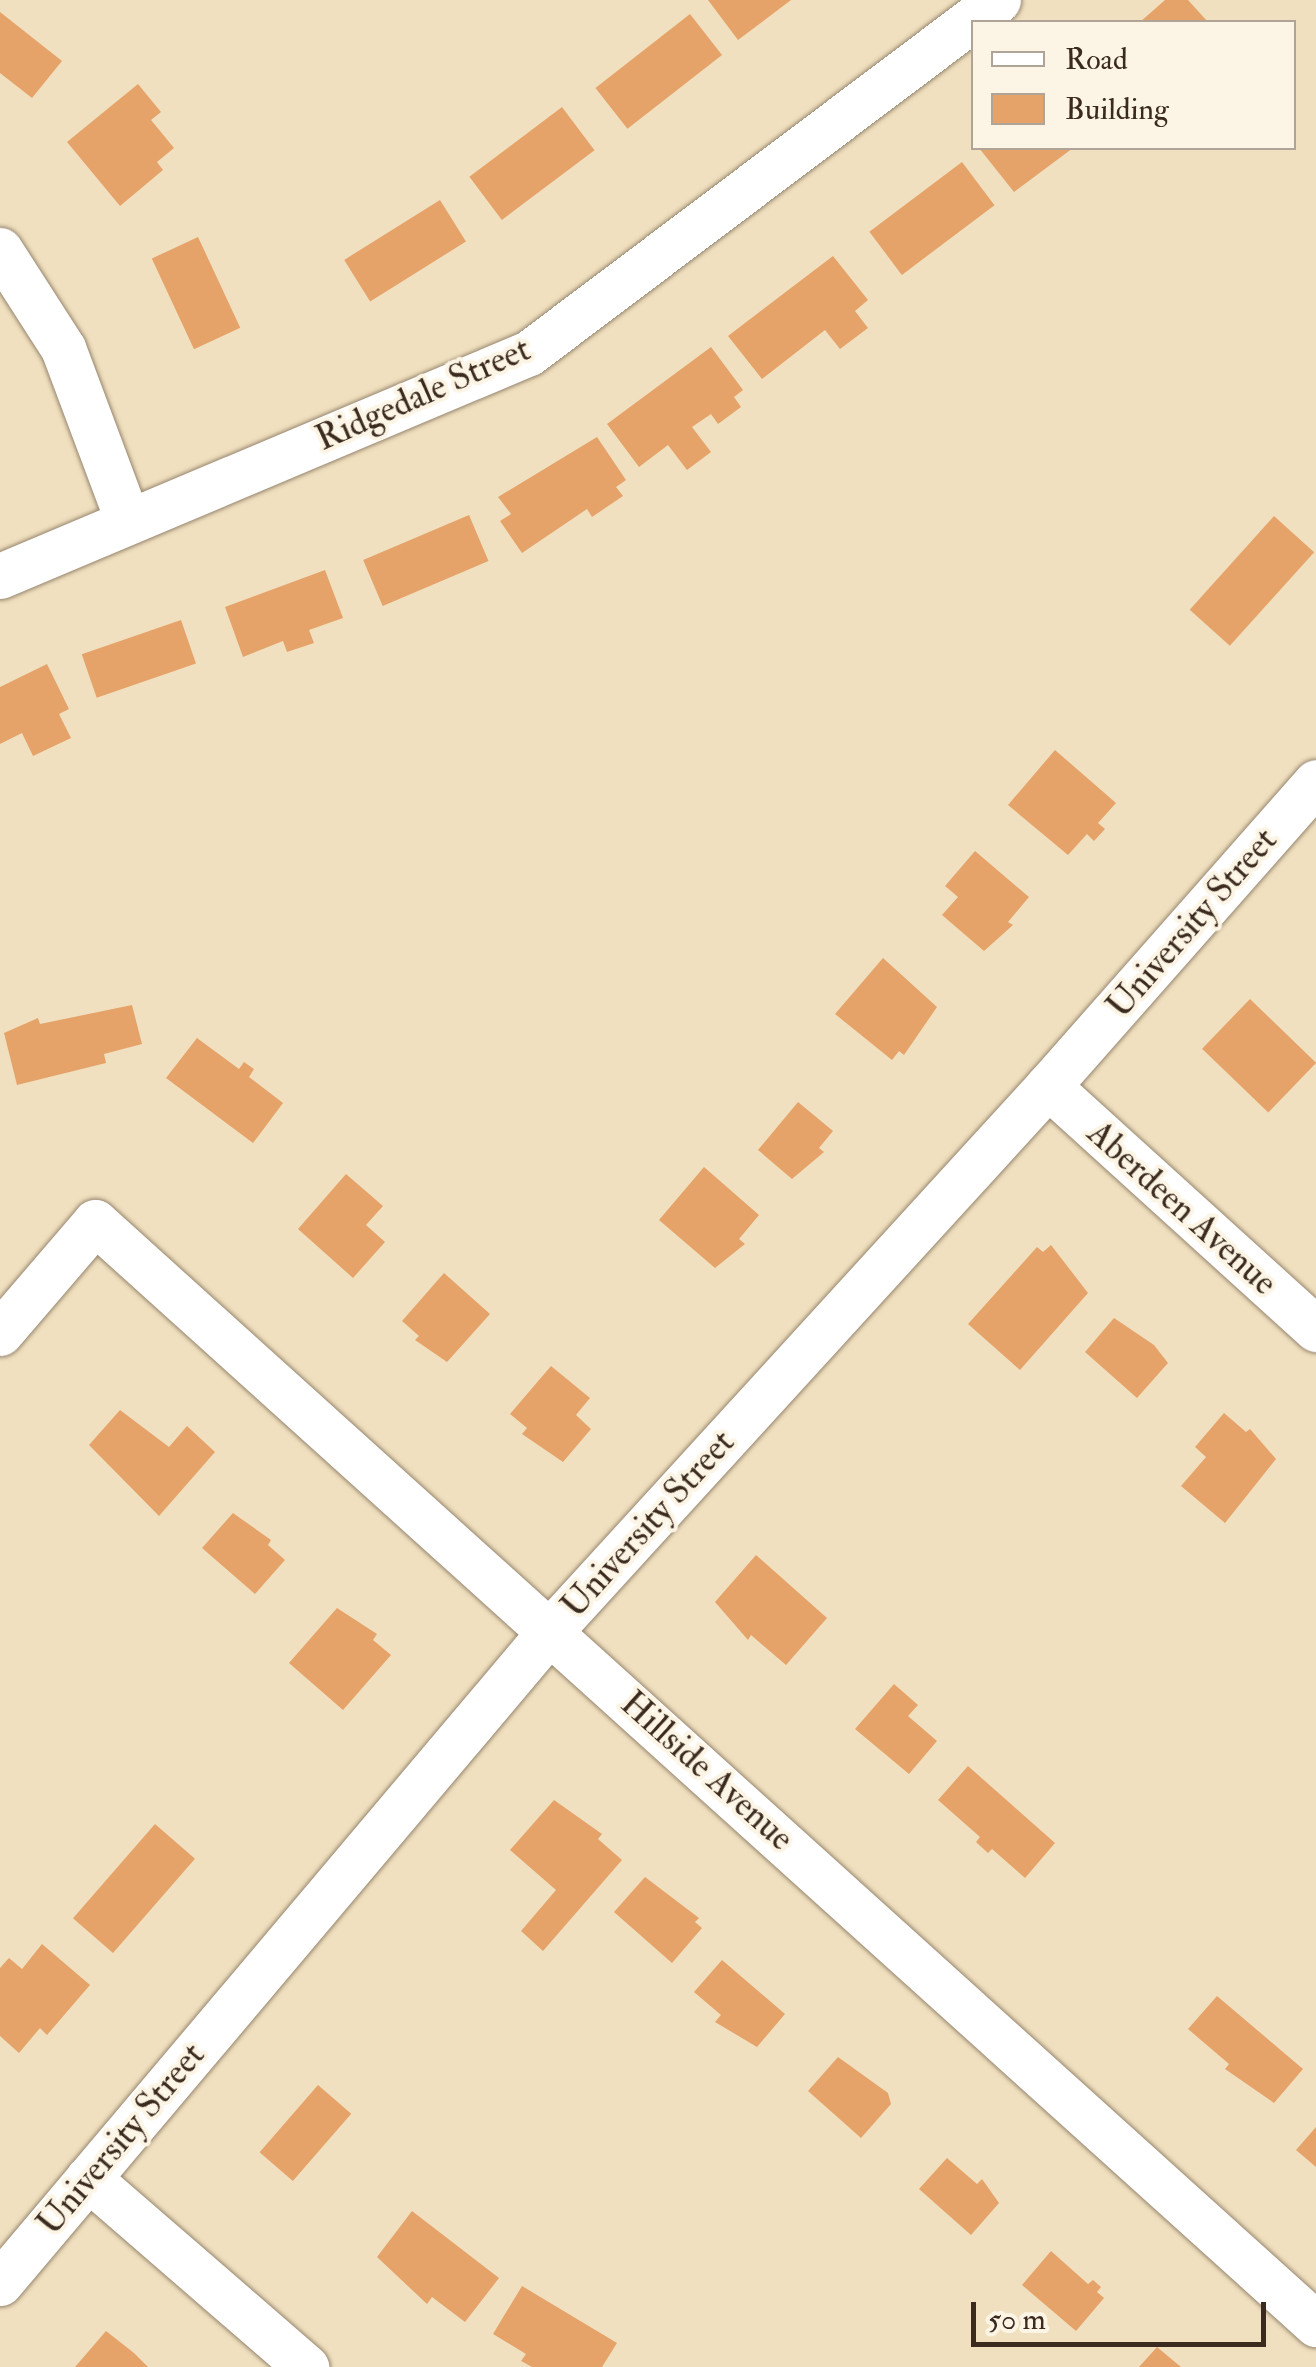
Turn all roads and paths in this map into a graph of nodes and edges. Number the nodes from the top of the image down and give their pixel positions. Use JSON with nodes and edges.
{"nodes":[{"id":1,"x":998,"y":0,"type":"edge"},
{"id":2,"x":971,"y":20,"type":"edge"},
{"id":3,"x":971,"y":20,"type":"edge"},
{"id":4,"x":0,"y":250,"type":"edge"},
{"id":5,"x":127,"y":520,"type":"junction"},
{"id":6,"x":0,"y":576,"type":"edge"},
{"id":7,"x":1316,"y":782,"type":"edge"},
{"id":8,"x":1048,"y":1086,"type":"junction"},
{"id":9,"x":1316,"y":1330,"type":"edge"},
{"id":10,"x":0,"y":1333,"type":"edge"},
{"id":11,"x":551,"y":1630,"type":"junction"},
{"id":12,"x":88,"y":2178,"type":"junction"},
{"id":13,"x":0,"y":2283,"type":"edge"},
{"id":14,"x":1316,"y":2324,"type":"edge"},
{"id":15,"x":306,"y":2367,"type":"edge"}],
"edges":[{"from":1,"to":2,"type":"street","name":"Ridgedale Street"},
{"from":3,"to":5,"type":"street","name":"Ridgedale Street"},
{"from":4,"to":5,"type":"street"},
{"from":5,"to":6,"type":"street","name":"Ridgedale Street"},
{"from":7,"to":8,"type":"street","name":"University Street"},
{"from":8,"to":9,"type":"street","name":"Aberdeen Avenue"},
{"from":8,"to":11,"type":"street","name":"University Street"},
{"from":10,"to":11,"type":"street","name":"Hillside Avenue"},
{"from":11,"to":12,"type":"street","name":"University Street"},
{"from":11,"to":14,"type":"street","name":"Hillside Avenue"},
{"from":12,"to":13,"type":"street","name":"University Street"},
{"from":12,"to":15,"type":"street"}]}
